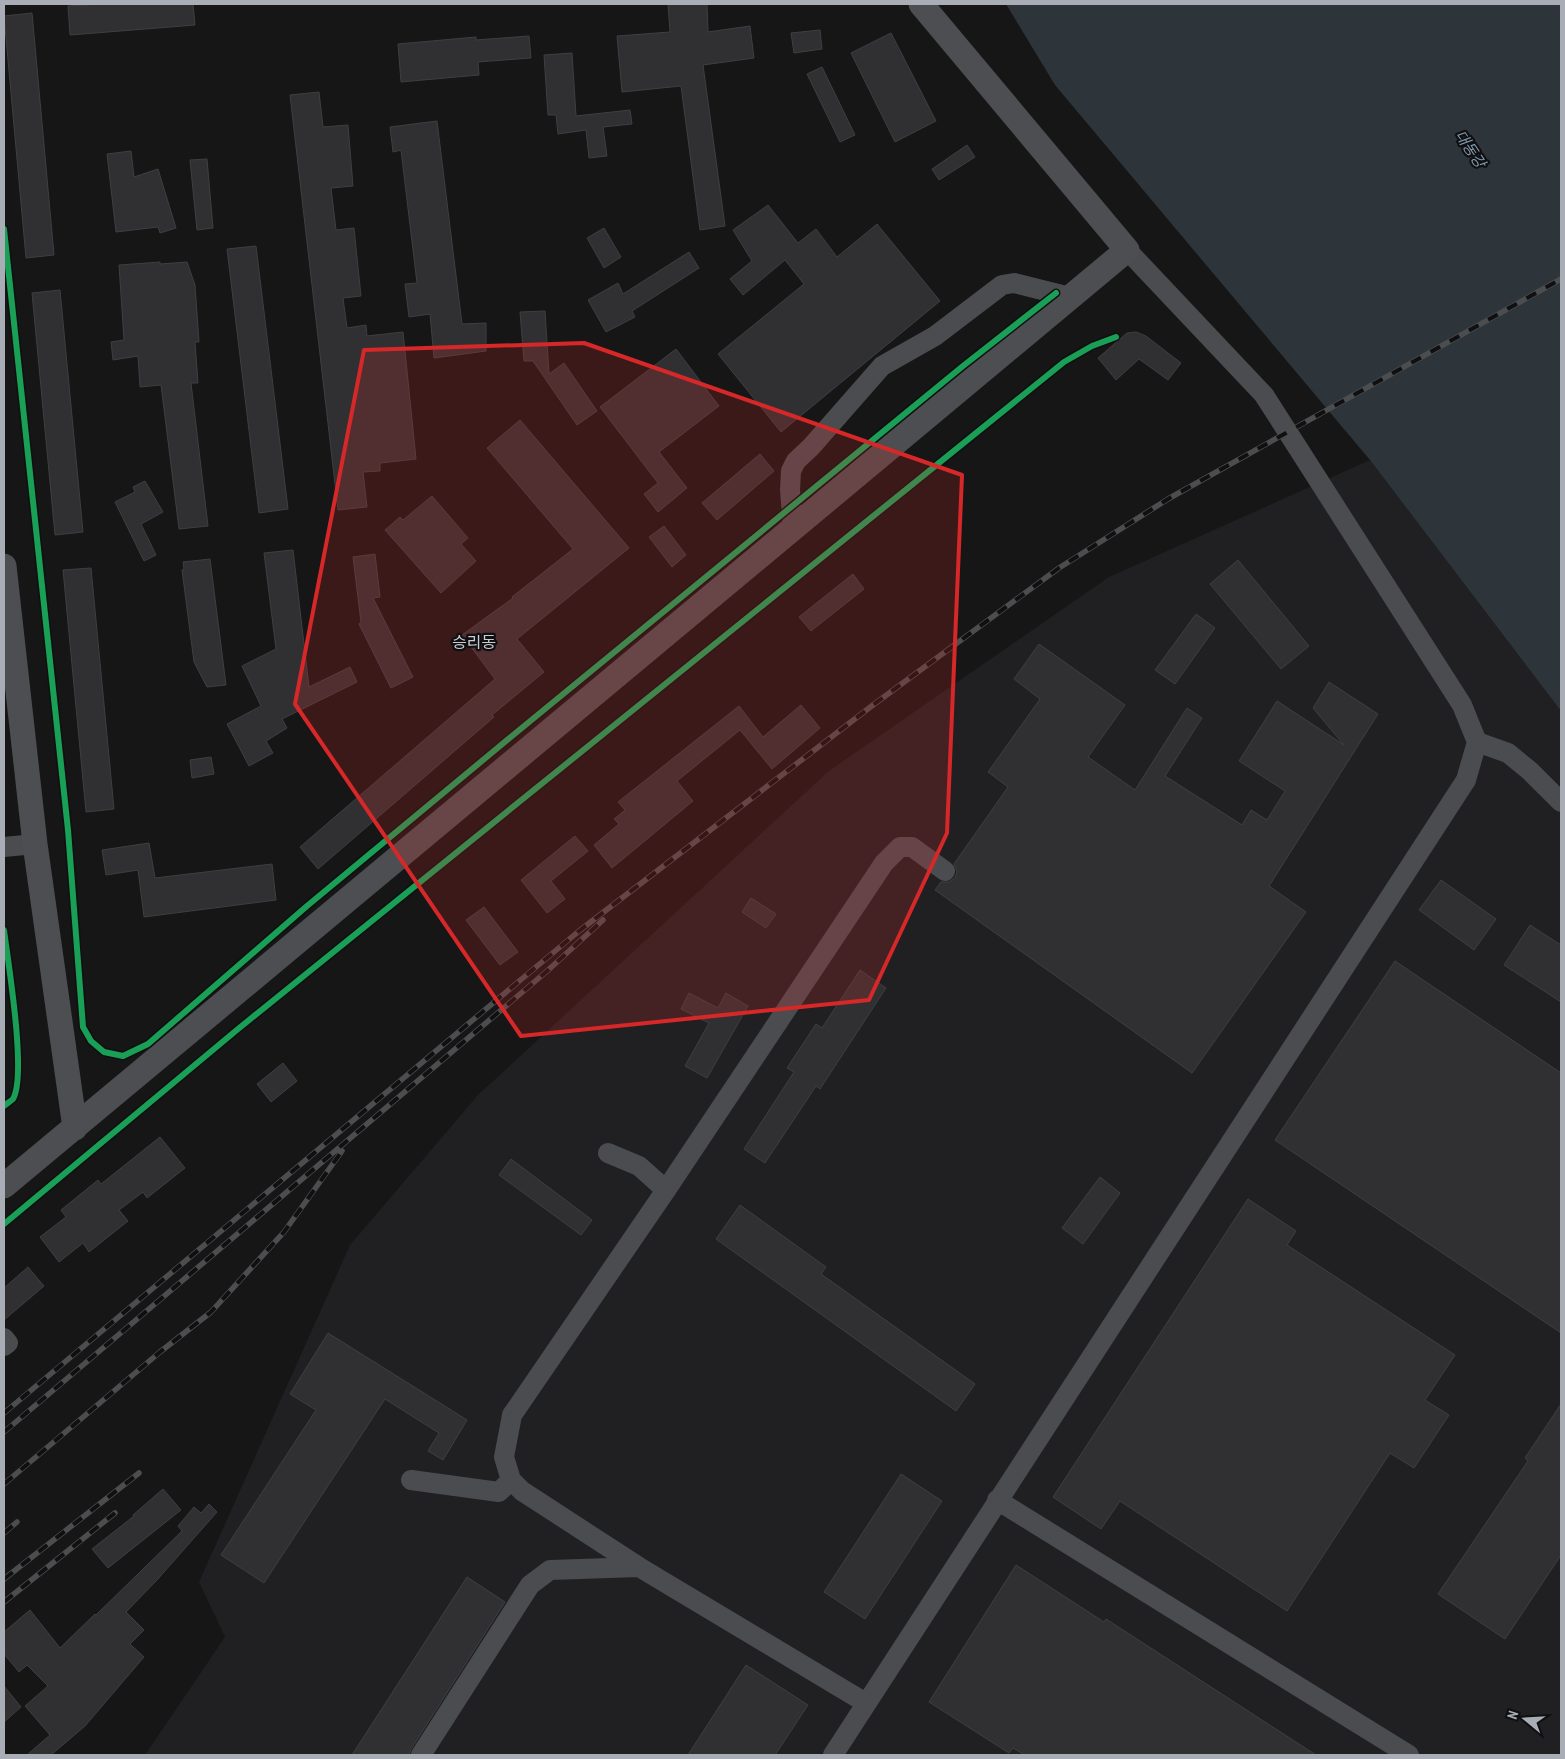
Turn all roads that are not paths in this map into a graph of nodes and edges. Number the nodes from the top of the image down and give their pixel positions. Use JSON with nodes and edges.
{"nodes":[{"id":1,"x":921,"y":4,"type":"edge"},
{"id":2,"x":1127,"y":250,"type":"junction"},
{"id":3,"x":1070,"y":297,"type":"junction"},
{"id":4,"x":793,"y":528,"type":"junction"},
{"id":5,"x":4,"y":566,"type":"edge"},
{"id":6,"x":1477,"y":742,"type":"junction"},
{"id":7,"x":1561,"y":802,"type":"edge"},
{"id":8,"x":34,"y":844,"type":"junction"},
{"id":9,"x":4,"y":847,"type":"edge"},
{"id":10,"x":945,"y":871,"type":"dead end"},
{"id":11,"x":74,"y":1128,"type":"junction"},
{"id":12,"x":608,"y":1153,"type":"dead end"},
{"id":13,"x":4,"y":1186,"type":"edge"},
{"id":14,"x":666,"y":1190,"type":"junction"},
{"id":15,"x":4,"y":1338,"type":"edge"},
{"id":16,"x":4,"y":1346,"type":"edge"},
{"id":17,"x":411,"y":1480,"type":"dead end"},
{"id":18,"x":511,"y":1480,"type":"junction"},
{"id":19,"x":997,"y":1500,"type":"junction"},
{"id":20,"x":639,"y":1567,"type":"junction"},
{"id":21,"x":866,"y":1703,"type":"junction"},
{"id":22,"x":421,"y":1755,"type":"edge"},
{"id":23,"x":833,"y":1755,"type":"edge"},
{"id":24,"x":1409,"y":1755,"type":"edge"}],
"edges":[{"from":1,"to":2,"type":"main road"},
{"from":2,"to":3,"type":"main road"},
{"from":2,"to":6,"type":"street"},
{"from":3,"to":4,"type":"main road"},
{"from":3,"to":4,"type":"street"},
{"from":4,"to":11,"type":"main road"},
{"from":5,"to":8,"type":"main road"},
{"from":6,"to":7,"type":"street"},
{"from":6,"to":19,"type":"street"},
{"from":8,"to":9,"type":"street"},
{"from":8,"to":11,"type":"main road"},
{"from":10,"to":14,"type":"street"},
{"from":11,"to":13,"type":"main road"},
{"from":12,"to":14,"type":"street"},
{"from":14,"to":18,"type":"street"},
{"from":15,"to":16,"type":"street"},
{"from":17,"to":18,"type":"street"},
{"from":18,"to":20,"type":"street"},
{"from":19,"to":21,"type":"street"},
{"from":19,"to":24,"type":"street"},
{"from":20,"to":21,"type":"street"},
{"from":20,"to":22,"type":"street"},
{"from":21,"to":23,"type":"street"}]}
